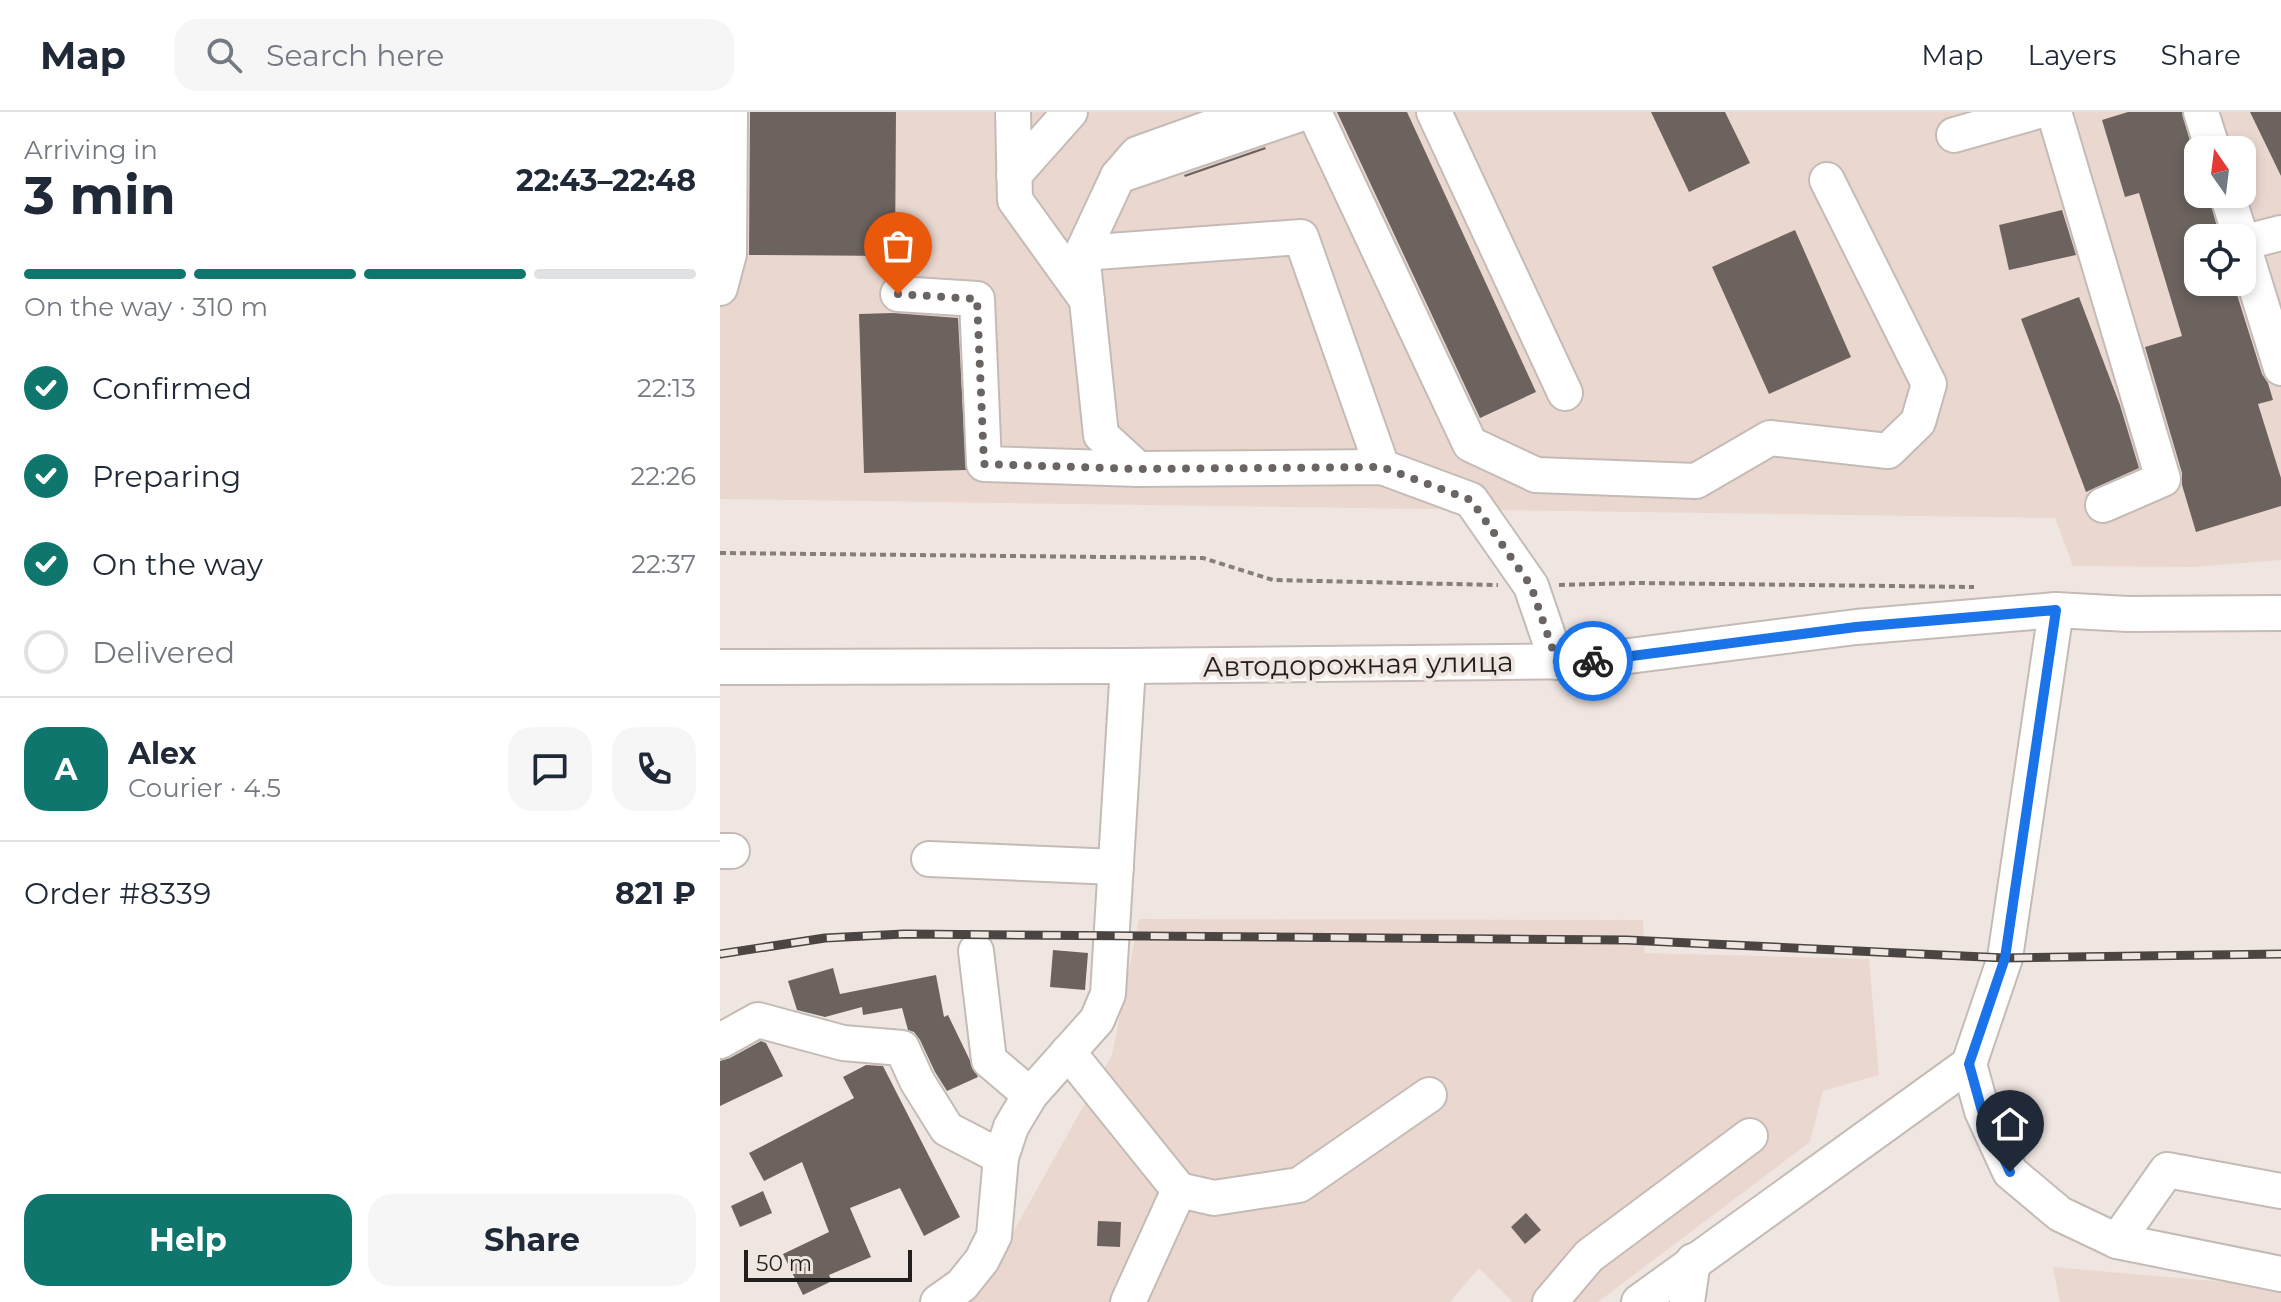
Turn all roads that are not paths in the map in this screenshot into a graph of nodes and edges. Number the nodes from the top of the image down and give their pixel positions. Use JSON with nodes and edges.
{"nodes":[{"id":1,"x":730,"y":112,"type":"edge"},
{"id":2,"x":1013,"y":112,"type":"edge"},
{"id":3,"x":1070,"y":112,"type":"edge"},
{"id":4,"x":1254,"y":112,"type":"edge"},
{"id":5,"x":1306,"y":112,"type":"edge"},
{"id":6,"x":1314,"y":112,"type":"edge"},
{"id":7,"x":1434,"y":112,"type":"edge"},
{"id":8,"x":2035,"y":112,"type":"edge"},
{"id":9,"x":2054,"y":112,"type":"edge"},
{"id":10,"x":2201,"y":112,"type":"edge"},
{"id":11,"x":1954,"y":135,"type":"dead end"},
{"id":12,"x":2209,"y":136,"type":"edge"},
{"id":13,"x":1014,"y":175,"type":"junction"},
{"id":14,"x":1118,"y":176,"type":"junction"},
{"id":15,"x":1827,"y":180,"type":"dead end"},
{"id":16,"x":2281,"y":233,"type":"edge"},
{"id":17,"x":2256,"y":238,"type":"edge"},
{"id":18,"x":1082,"y":253,"type":"junction"},
{"id":19,"x":2256,"y":287,"type":"edge"},
{"id":20,"x":720,"y":288,"type":"edge"},
{"id":21,"x":898,"y":294,"type":"dead end"},
{"id":22,"x":1087,"y":301,"type":"junction"},
{"id":23,"x":2281,"y":368,"type":"edge"},
{"id":24,"x":1565,"y":393,"type":"dead end"},
{"id":25,"x":1382,"y":467,"type":"junction"},
{"id":26,"x":1138,"y":469,"type":"junction"},
{"id":27,"x":2103,"y":505,"type":"dead end"},
{"id":28,"x":2056,"y":610,"type":"junction"},
{"id":29,"x":2281,"y":613,"type":"edge"},
{"id":30,"x":1557,"y":662,"type":"junction"},
{"id":31,"x":1128,"y":666,"type":"junction"},
{"id":32,"x":720,"y":667,"type":"edge"},
{"id":33,"x":929,"y":859,"type":"dead end"},
{"id":34,"x":1116,"y":867,"type":"junction"},
{"id":35,"x":976,"y":951,"type":"dead end"},
{"id":36,"x":720,"y":1041,"type":"edge"},
{"id":37,"x":1068,"y":1052,"type":"junction"},
{"id":38,"x":1969,"y":1064,"type":"junction"},
{"id":39,"x":1030,"y":1095,"type":"junction"},
{"id":40,"x":1429,"y":1095,"type":"dead end"},
{"id":41,"x":1750,"y":1136,"type":"dead end"},
{"id":42,"x":1001,"y":1157,"type":"junction"},
{"id":43,"x":1179,"y":1190,"type":"junction"},
{"id":44,"x":2281,"y":1191,"type":"edge"},
{"id":45,"x":2117,"y":1241,"type":"junction"},
{"id":46,"x":1693,"y":1261,"type":"junction"},
{"id":47,"x":2281,"y":1274,"type":"edge"},
{"id":48,"x":954,"y":1296,"type":"edge"},
{"id":49,"x":1128,"y":1302,"type":"edge"},
{"id":50,"x":1550,"y":1302,"type":"edge"},
{"id":51,"x":1639,"y":1302,"type":"edge"},
{"id":52,"x":1687,"y":1302,"type":"edge"}],
"edges":[{"from":1,"to":20,"type":"street"},
{"from":2,"to":13,"type":"street"},
{"from":3,"to":13,"type":"street"},
{"from":4,"to":14,"type":"street"},
{"from":5,"to":14,"type":"street"},
{"from":6,"to":15,"type":"street"},
{"from":7,"to":24,"type":"street"},
{"from":8,"to":11,"type":"street"},
{"from":9,"to":27,"type":"street"},
{"from":10,"to":12,"type":"street"},
{"from":13,"to":22,"type":"street"},
{"from":14,"to":18,"type":"street"},
{"from":16,"to":17,"type":"street"},
{"from":18,"to":22,"type":"street"},
{"from":18,"to":25,"type":"street"},
{"from":19,"to":23,"type":"street"},
{"from":21,"to":26,"type":"street"},
{"from":22,"to":26,"type":"street"},
{"from":25,"to":26,"type":"street"},
{"from":25,"to":30,"type":"street"},
{"from":28,"to":29,"type":"street","name":"Автодорожная улица"},
{"from":28,"to":30,"type":"street","name":"Автодорожная улица"},
{"from":28,"to":38,"type":"street"},
{"from":30,"to":31,"type":"street","name":"Автодорожная улица"},
{"from":31,"to":32,"type":"street","name":"Автодорожная улица"},
{"from":31,"to":34,"type":"street"},
{"from":33,"to":34,"type":"street"},
{"from":34,"to":37,"type":"street"},
{"from":35,"to":39,"type":"street"},
{"from":36,"to":42,"type":"street"},
{"from":37,"to":39,"type":"street"},
{"from":37,"to":43,"type":"street"},
{"from":38,"to":45,"type":"street"},
{"from":38,"to":46,"type":"street"},
{"from":39,"to":42,"type":"street"},
{"from":40,"to":43,"type":"street"},
{"from":41,"to":50,"type":"street"},
{"from":42,"to":48,"type":"street"},
{"from":43,"to":49,"type":"street"},
{"from":44,"to":45,"type":"street"},
{"from":45,"to":47,"type":"street"},
{"from":46,"to":51,"type":"street"},
{"from":46,"to":52,"type":"street"}]}
